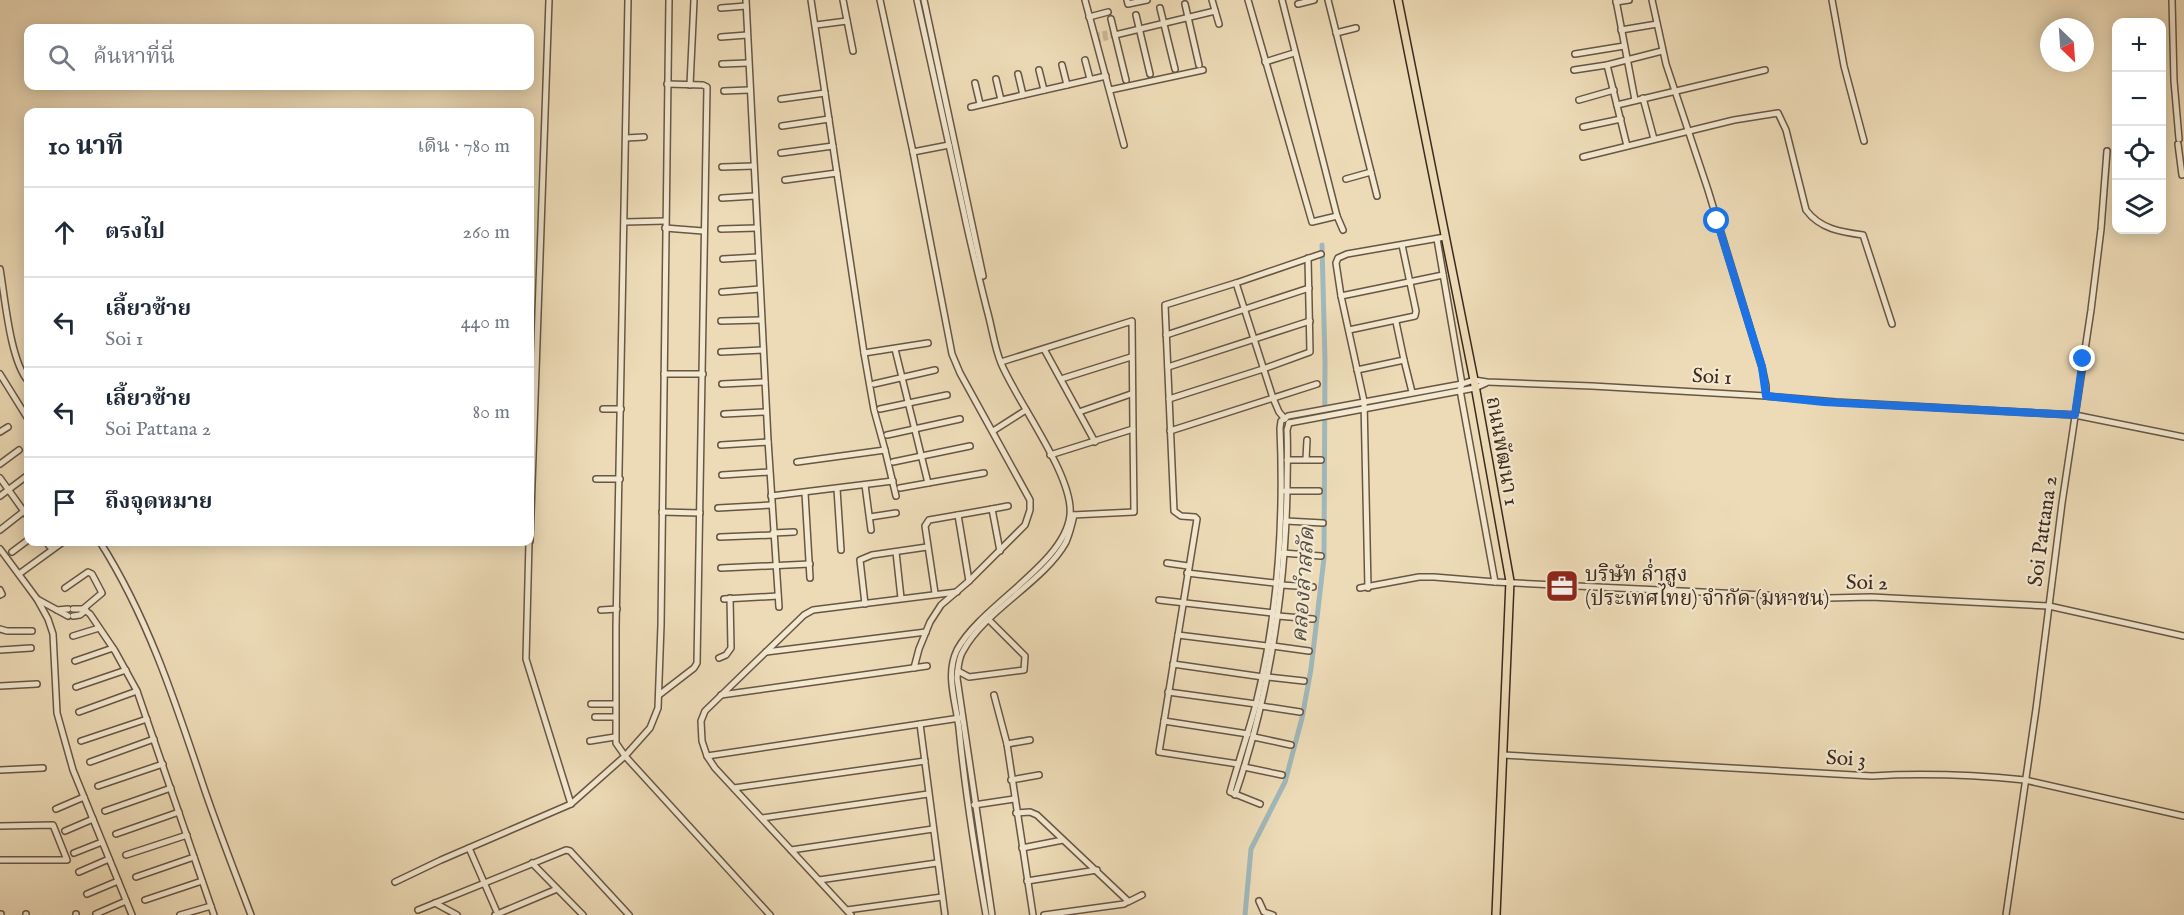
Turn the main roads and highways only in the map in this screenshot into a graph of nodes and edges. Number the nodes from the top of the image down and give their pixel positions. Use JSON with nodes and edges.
{"nodes":[{"id":1,"x":1398,"y":0,"type":"edge"},
{"id":2,"x":1496,"y":915,"type":"edge"}],
"edges":[{"from":1,"to":2,"type":"main road","name":"ถนนพัฒนา 1"}]}
